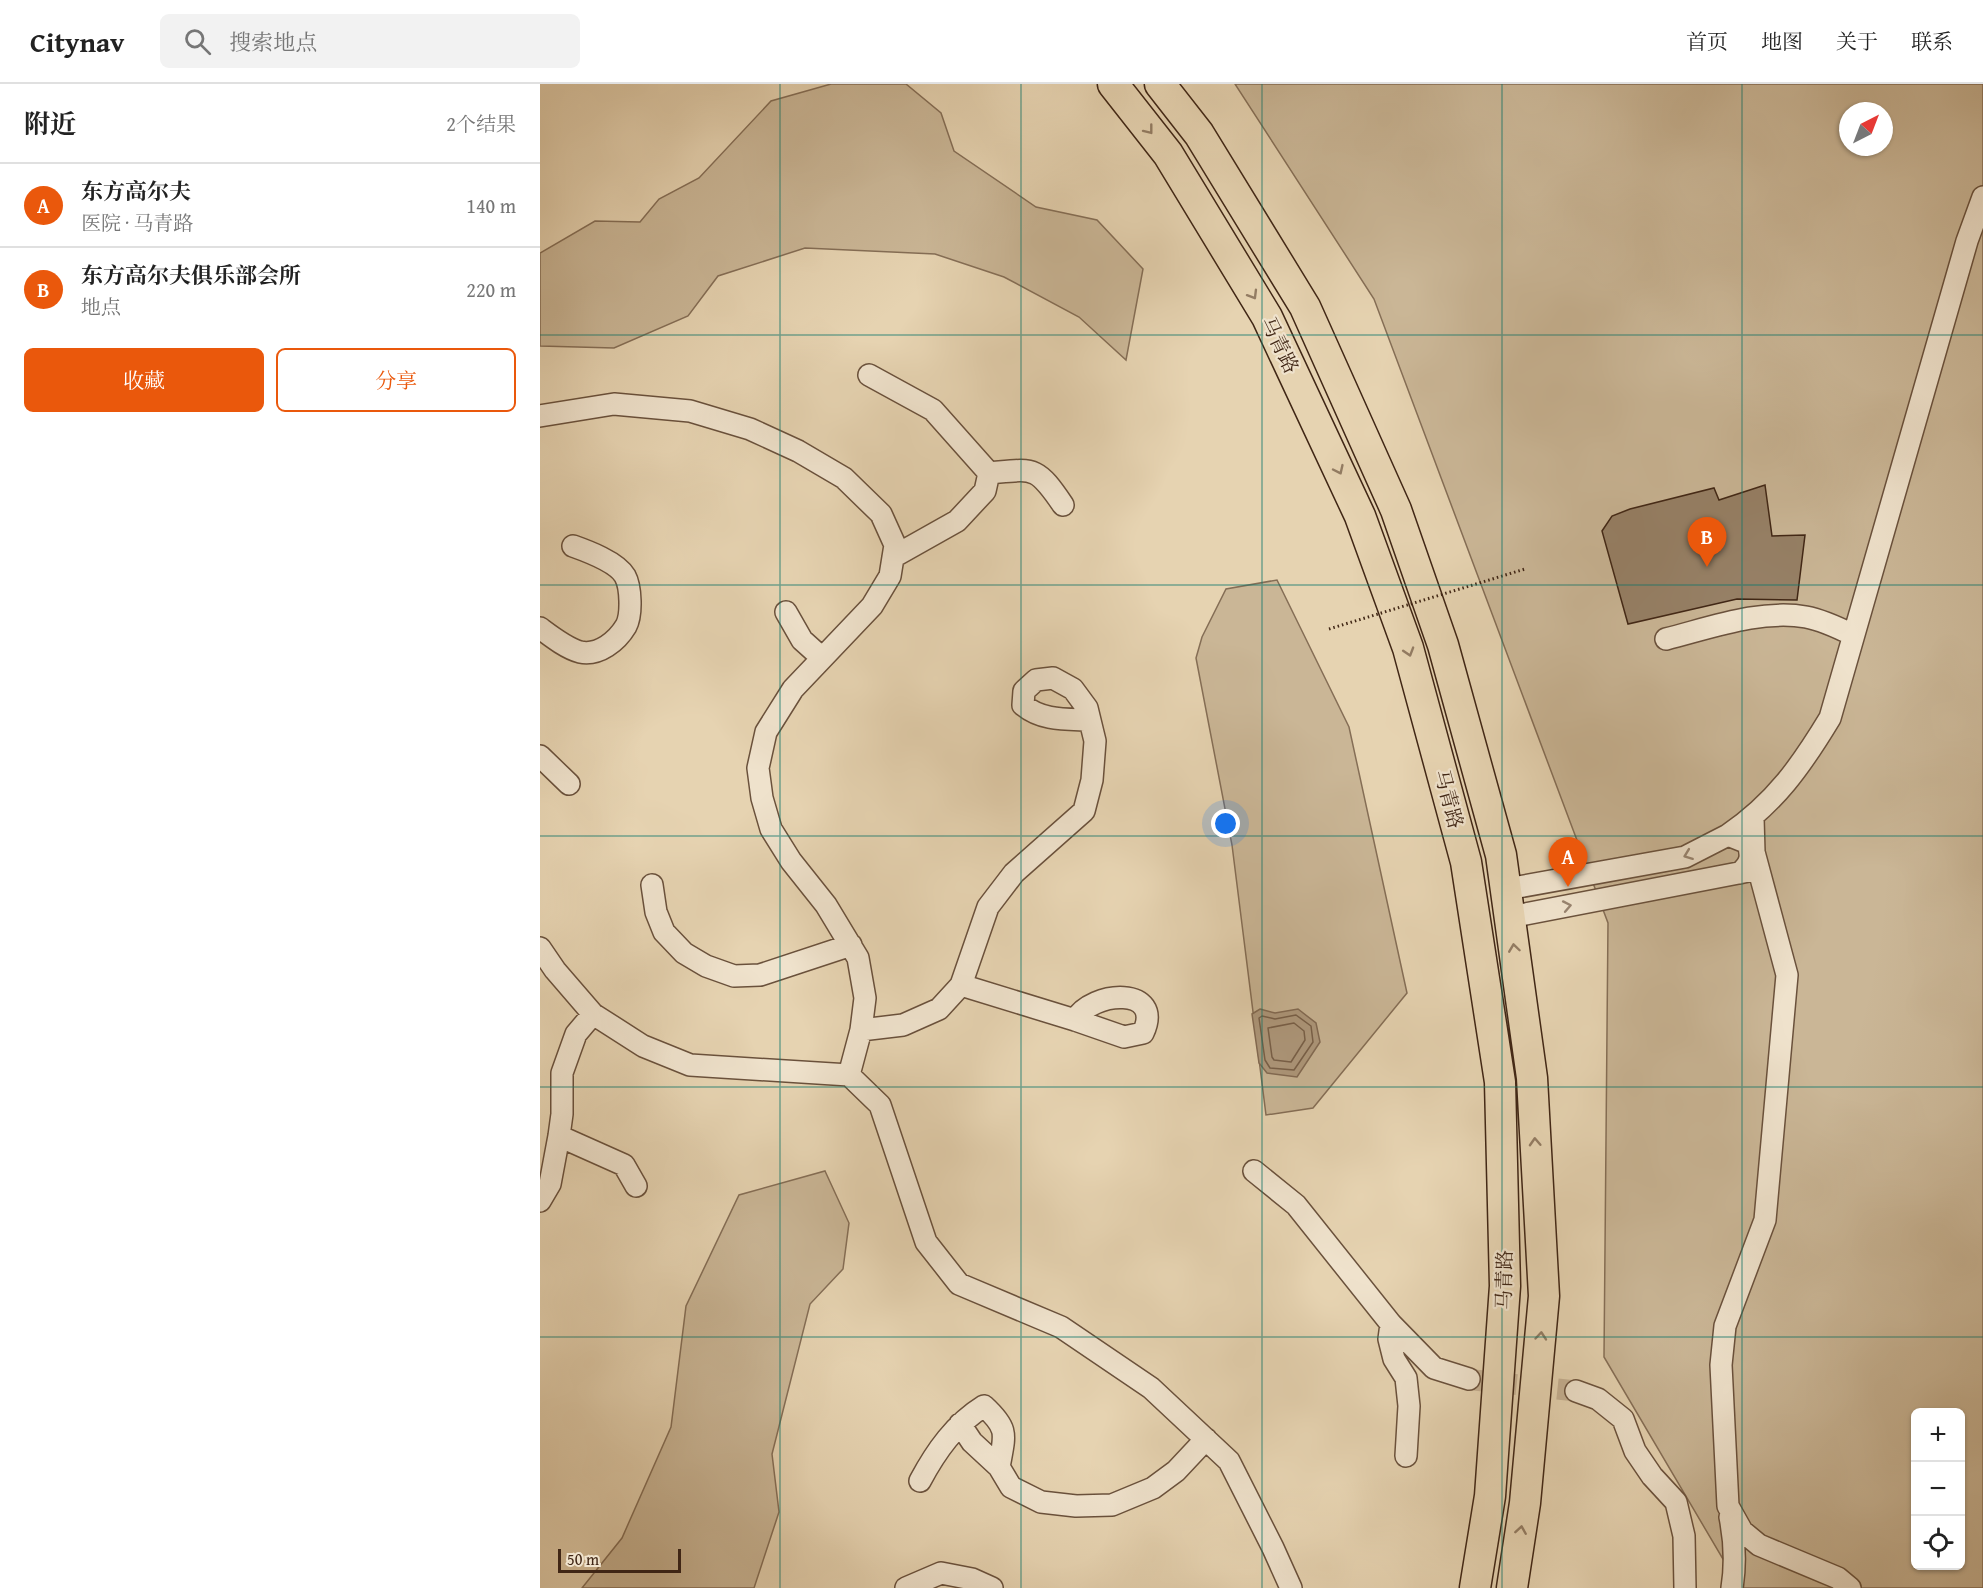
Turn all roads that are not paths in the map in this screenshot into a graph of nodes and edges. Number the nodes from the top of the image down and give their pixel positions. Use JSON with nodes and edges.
{"nodes":[{"id":1,"x":1113,"y":84,"type":"edge"},
{"id":2,"x":1160,"y":84,"type":"edge"},
{"id":3,"x":1983,"y":197,"type":"edge"},
{"id":4,"x":869,"y":375,"type":"dead end"},
{"id":5,"x":540,"y":416,"type":"edge"},
{"id":6,"x":989,"y":473,"type":"junction"},
{"id":7,"x":1063,"y":505,"type":"dead end"},
{"id":8,"x":573,"y":546,"type":"dead end"},
{"id":9,"x":893,"y":557,"type":"junction"},
{"id":10,"x":786,"y":612,"type":"dead end"},
{"id":11,"x":540,"y":628,"type":"edge"},
{"id":12,"x":1853,"y":635,"type":"junction"},
{"id":13,"x":1666,"y":639,"type":"dead end"},
{"id":14,"x":822,"y":658,"type":"junction"},
{"id":15,"x":1089,"y":720,"type":"dead end"},
{"id":16,"x":540,"y":756,"type":"edge"},
{"id":17,"x":569,"y":784,"type":"dead end"},
{"id":18,"x":1753,"y":818,"type":"junction"},
{"id":19,"x":1728,"y":835,"type":"junction"},
{"id":20,"x":1749,"y":872,"type":"junction"},
{"id":21,"x":652,"y":885,"type":"dead end"},
{"id":22,"x":1508,"y":903,"type":"junction"},
{"id":23,"x":851,"y":945,"type":"junction"},
{"id":24,"x":540,"y":948,"type":"edge"},
{"id":25,"x":961,"y":985,"type":"junction"},
{"id":26,"x":593,"y":1014,"type":"junction"},
{"id":27,"x":1075,"y":1020,"type":"dead end"},
{"id":28,"x":861,"y":1030,"type":"junction"},
{"id":29,"x":849,"y":1075,"type":"junction"},
{"id":30,"x":559,"y":1136,"type":"junction"},
{"id":31,"x":1254,"y":1171,"type":"dead end"},
{"id":32,"x":636,"y":1186,"type":"dead end"},
{"id":33,"x":540,"y":1201,"type":"edge"},
{"id":34,"x":1391,"y":1324,"type":"junction"},
{"id":35,"x":1469,"y":1379,"type":"tunnel mouth"},
{"id":36,"x":1576,"y":1391,"type":"tunnel mouth"},
{"id":37,"x":960,"y":1424,"type":"junction"},
{"id":38,"x":1206,"y":1439,"type":"junction"},
{"id":39,"x":1406,"y":1456,"type":"dead end"},
{"id":40,"x":999,"y":1467,"type":"junction"},
{"id":41,"x":920,"y":1481,"type":"dead end"},
{"id":42,"x":1728,"y":1506,"type":"junction"},
{"id":43,"x":906,"y":1588,"type":"edge"},
{"id":44,"x":992,"y":1588,"type":"edge"},
{"id":45,"x":1291,"y":1588,"type":"edge"},
{"id":46,"x":1474,"y":1588,"type":"edge"},
{"id":47,"x":1512,"y":1588,"type":"edge"},
{"id":48,"x":1685,"y":1588,"type":"edge"},
{"id":49,"x":1732,"y":1588,"type":"edge"},
{"id":50,"x":1850,"y":1588,"type":"edge"}],
"edges":[{"from":1,"to":46,"type":"highway","name":"马青路","one_way":true},
{"from":2,"to":22,"type":"highway","name":"马青路"},
{"from":3,"to":12,"type":"lane"},
{"from":4,"to":6,"type":"lane"},
{"from":5,"to":9,"type":"lane"},
{"from":6,"to":7,"type":"lane"},
{"from":6,"to":9,"type":"lane"},
{"from":8,"to":11,"type":"lane"},
{"from":9,"to":14,"type":"lane"},
{"from":10,"to":14,"type":"lane"},
{"from":12,"to":13,"type":"lane"},
{"from":12,"to":18,"type":"lane"},
{"from":14,"to":23,"type":"lane"},
{"from":15,"to":25,"type":"lane"},
{"from":16,"to":17,"type":"lane"},
{"from":18,"to":19,"type":"lane"},
{"from":18,"to":20,"type":"lane"},
{"from":19,"to":20,"type":"lane"},
{"from":19,"to":22,"type":"lane","one_way":true},
{"from":22,"to":20,"type":"lane","one_way":true},
{"from":20,"to":42,"type":"lane"},
{"from":21,"to":23,"type":"lane"},
{"from":47,"to":22,"type":"highway","name":"马青路","one_way":true},
{"from":23,"to":28,"type":"lane"},
{"from":24,"to":26,"type":"lane"},
{"from":25,"to":27,"type":"lane"},
{"from":25,"to":28,"type":"lane"},
{"from":26,"to":29,"type":"lane"},
{"from":26,"to":30,"type":"lane"},
{"from":28,"to":29,"type":"lane"},
{"from":29,"to":38,"type":"lane"},
{"from":30,"to":32,"type":"lane"},
{"from":30,"to":33,"type":"lane"},
{"from":31,"to":34,"type":"lane"},
{"from":34,"to":35,"type":"lane"},
{"from":34,"to":39,"type":"lane"},
{"from":36,"to":48,"type":"lane"},
{"from":37,"to":40,"type":"lane"},
{"from":37,"to":40,"type":"lane"},
{"from":37,"to":41,"type":"lane"},
{"from":38,"to":40,"type":"lane"},
{"from":38,"to":45,"type":"lane"},
{"from":42,"to":49,"type":"lane"},
{"from":42,"to":50,"type":"lane"},
{"from":43,"to":44,"type":"lane"}]}
